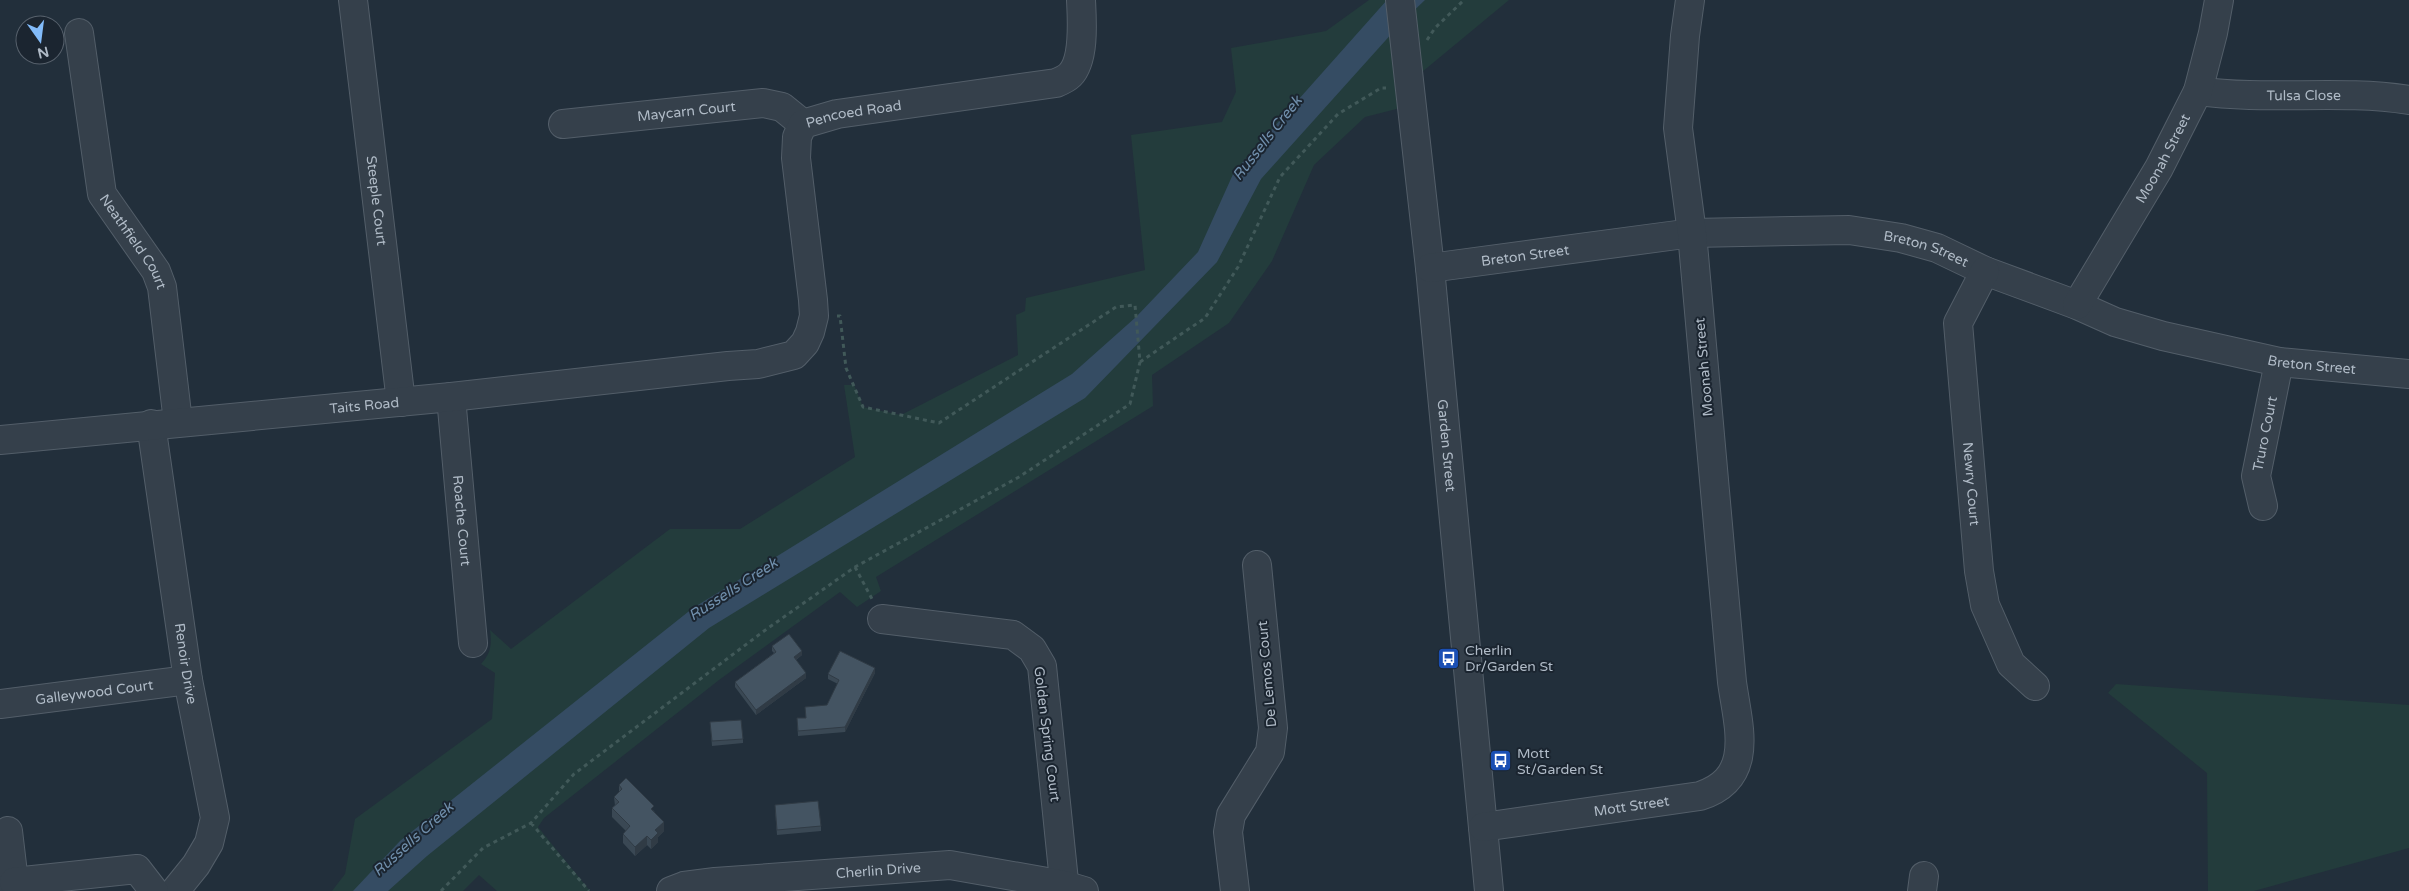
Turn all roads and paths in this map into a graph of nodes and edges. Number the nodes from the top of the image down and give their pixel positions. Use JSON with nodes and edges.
{"nodes":[{"id":1,"x":352,"y":0,"type":"edge"},
{"id":2,"x":1081,"y":0,"type":"edge"},
{"id":3,"x":1464,"y":0,"type":"edge"},
{"id":4,"x":1690,"y":0,"type":"edge"},
{"id":5,"x":2219,"y":0,"type":"edge"},
{"id":6,"x":1401,"y":8,"type":"edge"},
{"id":7,"x":79,"y":34,"type":"dead end"},
{"id":8,"x":1408,"y":69,"type":"junction"},
{"id":9,"x":2198,"y":91,"type":"junction"},
{"id":10,"x":2409,"y":100,"type":"edge"},
{"id":11,"x":563,"y":124,"type":"dead end"},
{"id":12,"x":803,"y":124,"type":"junction"},
{"id":13,"x":1692,"y":233,"type":"junction"},
{"id":14,"x":1430,"y":268,"type":"junction"},
{"id":15,"x":1985,"y":271,"type":"junction"},
{"id":16,"x":2078,"y":305,"type":"junction"},
{"id":17,"x":814,"y":316,"type":"junction"},
{"id":18,"x":1140,"y":362,"type":"junction"},
{"id":19,"x":2279,"y":362,"type":"junction"},
{"id":20,"x":728,"y":366,"type":"joint"},
{"id":21,"x":2409,"y":374,"type":"edge"},
{"id":22,"x":451,"y":397,"type":"junction"},
{"id":23,"x":401,"y":402,"type":"junction"},
{"id":24,"x":165,"y":423,"type":"junction"},
{"id":25,"x":0,"y":440,"type":"edge"},
{"id":26,"x":2262,"y":506,"type":"dead end"},
{"id":27,"x":1257,"y":566,"type":"dead end"},
{"id":28,"x":855,"y":567,"type":"junction"},
{"id":29,"x":882,"y":619,"type":"joint"},
{"id":30,"x":473,"y":643,"type":"dead end"},
{"id":31,"x":188,"y":680,"type":"junction"},
{"id":32,"x":2035,"y":686,"type":"dead end"},
{"id":33,"x":0,"y":704,"type":"edge"},
{"id":34,"x":1739,"y":735,"type":"joint"},
{"id":35,"x":531,"y":823,"type":"junction"},
{"id":36,"x":1483,"y":827,"type":"junction"},
{"id":37,"x":8,"y":831,"type":"dead end"},
{"id":38,"x":14,"y":887,"type":"edge"},
{"id":39,"x":1071,"y":889,"type":"edge"},
{"id":40,"x":154,"y":891,"type":"edge"},
{"id":41,"x":175,"y":891,"type":"edge"},
{"id":42,"x":441,"y":891,"type":"edge"},
{"id":43,"x":589,"y":891,"type":"edge"},
{"id":44,"x":671,"y":891,"type":"edge"},
{"id":45,"x":1235,"y":891,"type":"edge"},
{"id":46,"x":1489,"y":891,"type":"edge"}],
"edges":[{"from":1,"to":23,"type":"street","name":"Steeple Court"},
{"from":2,"to":12,"type":"street","name":"Pencoed Road"},
{"from":3,"to":8,"type":"path"},
{"from":4,"to":13,"type":"street","name":"Moonah Street"},
{"from":5,"to":9,"type":"street","name":"Moonah Street"},
{"from":6,"to":8,"type":"street","name":"Garden Street"},
{"from":7,"to":24,"type":"street","name":"Neathfield Court"},
{"from":8,"to":14,"type":"street","name":"Garden Street"},
{"from":8,"to":18,"type":"path"},
{"from":9,"to":10,"type":"street","name":"Tulsa Close"},
{"from":9,"to":16,"type":"street","name":"Moonah Street"},
{"from":11,"to":12,"type":"street","name":"Maycarn Court"},
{"from":12,"to":17,"type":"street","name":"Pencoed Road"},
{"from":13,"to":14,"type":"street","name":"Breton Street"},
{"from":13,"to":15,"type":"street","name":"Breton Street"},
{"from":13,"to":34,"type":"street","name":"Moonah Street"},
{"from":14,"to":36,"type":"street","name":"Garden Street"},
{"from":15,"to":16,"type":"street","name":"Breton Street"},
{"from":15,"to":32,"type":"street","name":"Newry Court"},
{"from":16,"to":19,"type":"street","name":"Breton Street"},
{"from":17,"to":18,"type":"path"},
{"from":17,"to":20,"type":"street","name":"Pencoed Road"},
{"from":18,"to":28,"type":"path"},
{"from":19,"to":21,"type":"street","name":"Breton Street"},
{"from":19,"to":26,"type":"street","name":"Truro Court"},
{"from":20,"to":22,"type":"street","name":"Taits Road"},
{"from":22,"to":23,"type":"street","name":"Taits Road"},
{"from":22,"to":30,"type":"street","name":"Roache Court"},
{"from":23,"to":24,"type":"street","name":"Taits Road"},
{"from":24,"to":25,"type":"street","name":"Taits Road"},
{"from":24,"to":31,"type":"street","name":"Renoir Drive"},
{"from":27,"to":45,"type":"street","name":"De Lemos Court"},
{"from":28,"to":29,"type":"path"},
{"from":28,"to":35,"type":"path"},
{"from":29,"to":39,"type":"street","name":"Golden Spring Court"},
{"from":31,"to":33,"type":"street","name":"Galleywood Court"},
{"from":31,"to":41,"type":"street","name":"Renoir Drive"},
{"from":34,"to":36,"type":"street","name":"Mott Street"},
{"from":35,"to":42,"type":"path"},
{"from":35,"to":43,"type":"path"},
{"from":36,"to":46,"type":"street","name":"Garden Street"},
{"from":37,"to":38,"type":"street"},
{"from":38,"to":40,"type":"street"},
{"from":39,"to":44,"type":"street","name":"Cherlin Drive"}]}
